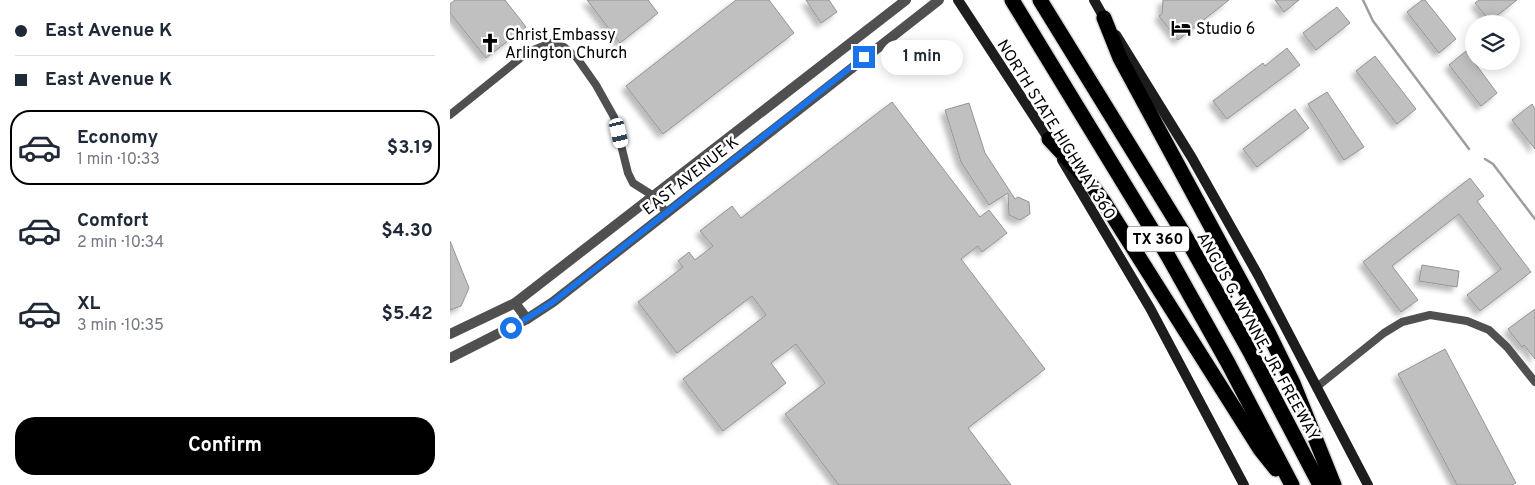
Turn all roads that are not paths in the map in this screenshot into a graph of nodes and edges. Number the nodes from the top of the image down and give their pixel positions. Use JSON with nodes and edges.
{"nodes":[{"id":1,"x":906,"y":0,"type":"edge"},
{"id":2,"x":939,"y":0,"type":"edge"},
{"id":3,"x":958,"y":0,"type":"edge"},
{"id":4,"x":1012,"y":0,"type":"edge"},
{"id":5,"x":1040,"y":0,"type":"edge"},
{"id":6,"x":1094,"y":0,"type":"edge"},
{"id":7,"x":1104,"y":18,"type":"junction"},
{"id":8,"x":865,"y":31,"type":"junction"},
{"id":9,"x":877,"y":47,"type":"junction"},
{"id":10,"x":450,"y":115,"type":"edge"},
{"id":11,"x":1049,"y":139,"type":"junction"},
{"id":12,"x":652,"y":195,"type":"junction"},
{"id":13,"x":666,"y":212,"type":"junction"},
{"id":14,"x":515,"y":304,"type":"junction"},
{"id":15,"x":527,"y":319,"type":"junction"},
{"id":16,"x":450,"y":334,"type":"edge"},
{"id":17,"x":450,"y":358,"type":"edge"},
{"id":18,"x":1535,"y":382,"type":"edge"},
{"id":19,"x":1318,"y":386,"type":"junction"},
{"id":20,"x":1244,"y":485,"type":"edge"},
{"id":21,"x":1290,"y":485,"type":"edge"},
{"id":22,"x":1320,"y":485,"type":"edge"},
{"id":23,"x":1334,"y":485,"type":"edge"},
{"id":24,"x":1368,"y":485,"type":"edge"}],
"edges":[{"from":1,"to":8,"type":"street","name":"EAST AVENUE K"},
{"from":2,"to":9,"type":"street","name":"EAST AVENUE K"},
{"from":3,"to":11,"type":"main road","name":"NORTH STATE HIGHWAY 360"},
{"from":4,"to":21,"type":"highway","number":"TX 360"},
{"from":5,"to":22,"type":"highway","name":"ANGUS G. WYNNE, JR. FREEWAY","number":"TX 360"},
{"from":6,"to":7,"type":"main road"},
{"from":7,"to":19,"type":"main road"},
{"from":7,"to":23,"type":"highway"},
{"from":8,"to":9,"type":"street"},
{"from":8,"to":12,"type":"street","name":"EAST AVENUE K"},
{"from":9,"to":13,"type":"street","name":"EAST AVENUE K"},
{"from":10,"to":12,"type":"street"},
{"from":11,"to":20,"type":"main road","name":"NORTH STATE HIGHWAY 360"},
{"from":11,"to":21,"type":"highway"},
{"from":12,"to":13,"type":"street"},
{"from":12,"to":14,"type":"street","name":"EAST AVENUE K"},
{"from":13,"to":15,"type":"street","name":"EAST AVENUE K"},
{"from":14,"to":15,"type":"street"},
{"from":14,"to":16,"type":"street","name":"EAST AVENUE K"},
{"from":15,"to":17,"type":"street","name":"EAST AVENUE K"},
{"from":18,"to":19,"type":"street"},
{"from":19,"to":24,"type":"main road"}]}
